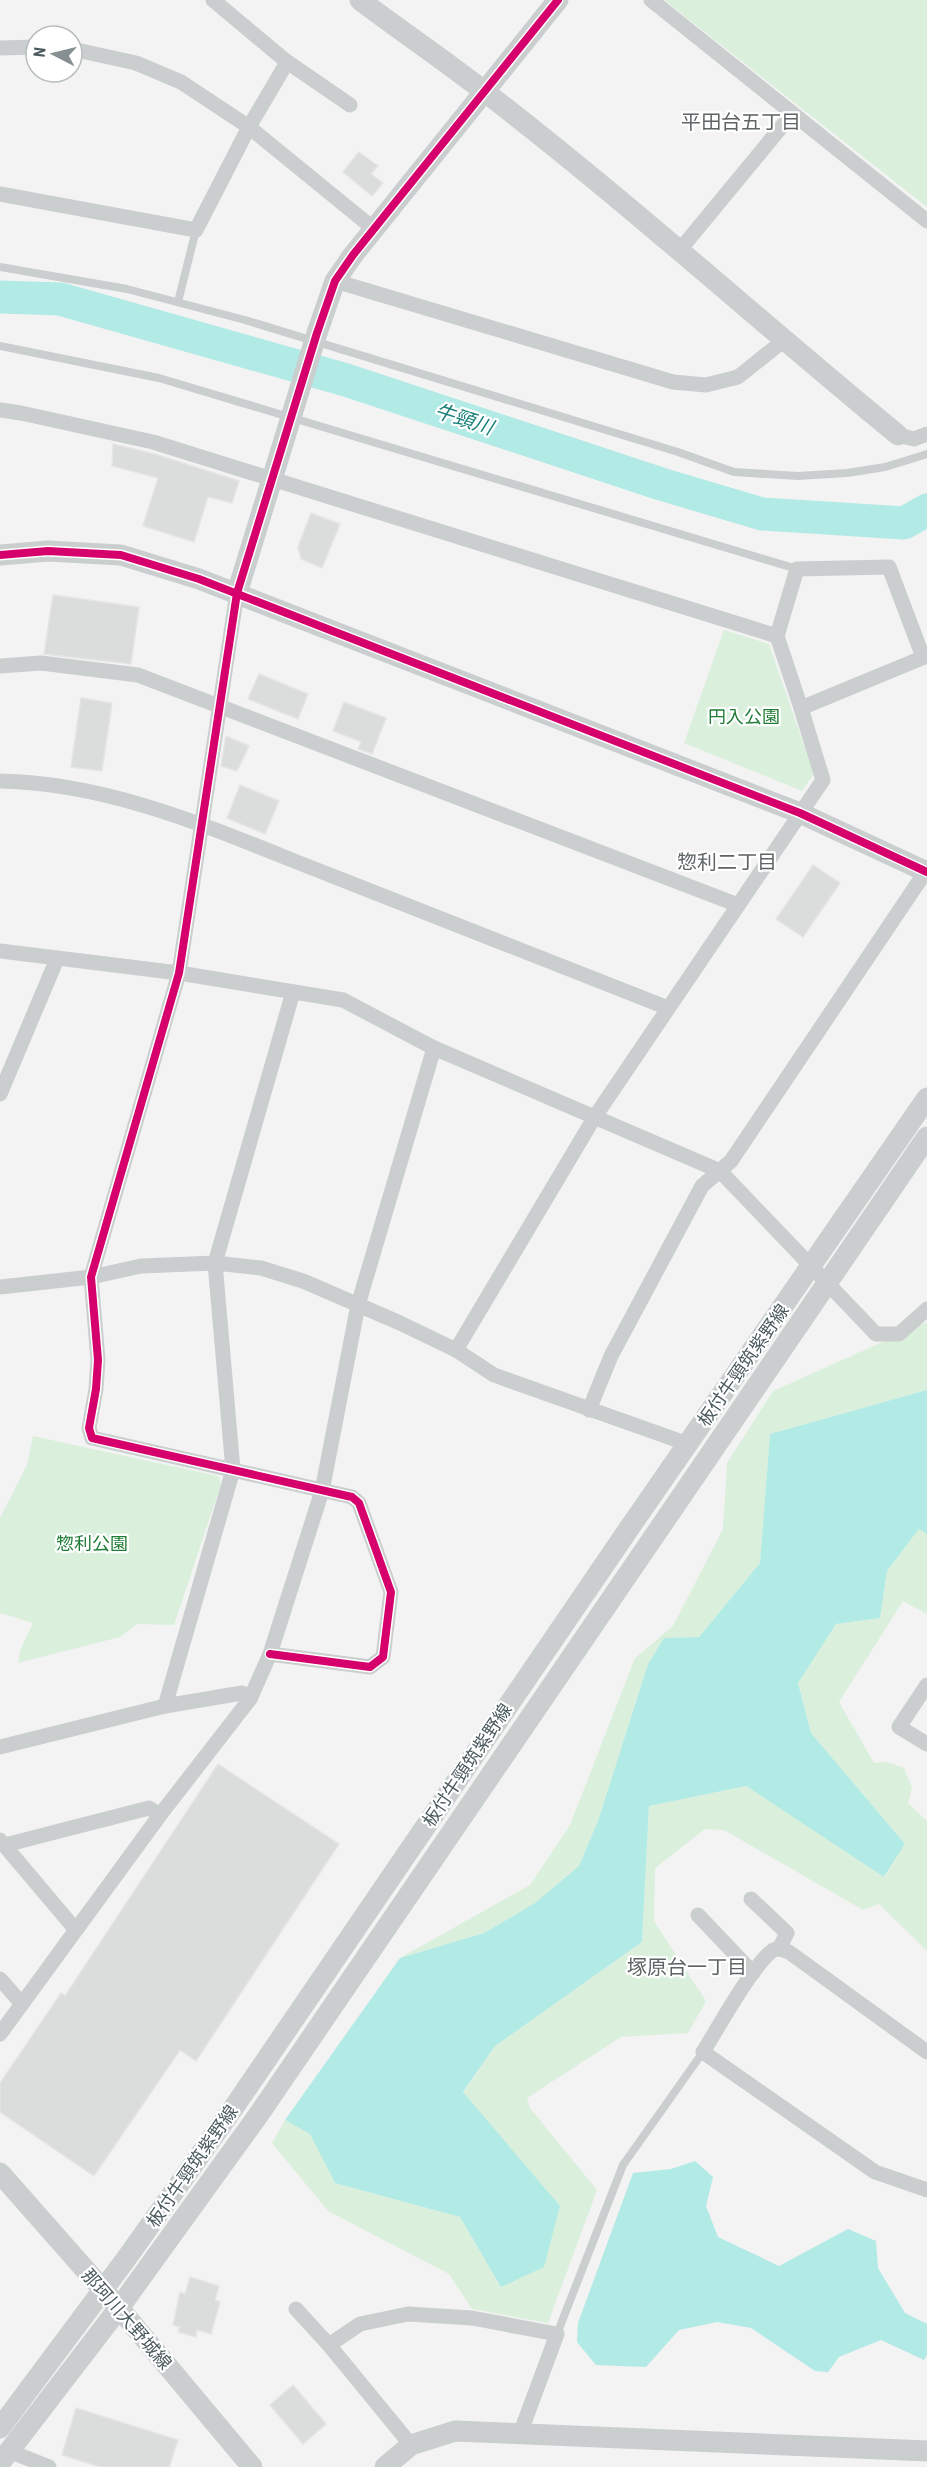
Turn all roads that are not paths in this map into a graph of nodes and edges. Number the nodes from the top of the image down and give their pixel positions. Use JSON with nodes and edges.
{"nodes":[{"id":1,"x":213,"y":0,"type":"edge"},
{"id":2,"x":360,"y":0,"type":"edge"},
{"id":3,"x":558,"y":0,"type":"edge"},
{"id":4,"x":651,"y":0,"type":"edge"},
{"id":5,"x":24,"y":47,"type":"edge"},
{"id":6,"x":0,"y":48,"type":"edge"},
{"id":7,"x":84,"y":52,"type":"edge"},
{"id":8,"x":286,"y":61,"type":"junction"},
{"id":9,"x":485,"y":92,"type":"junction"},
{"id":10,"x":350,"y":105,"type":"dead end"},
{"id":11,"x":792,"y":114,"type":"junction"},
{"id":12,"x":249,"y":127,"type":"junction"},
{"id":13,"x":0,"y":194,"type":"edge"},
{"id":14,"x":927,"y":221,"type":"edge"},
{"id":15,"x":374,"y":229,"type":"junction"},
{"id":16,"x":196,"y":230,"type":"junction"},
{"id":17,"x":679,"y":251,"type":"junction"},
{"id":18,"x":0,"y":267,"type":"edge"},
{"id":19,"x":335,"y":281,"type":"junction"},
{"id":20,"x":178,"y":302,"type":"junction"},
{"id":21,"x":316,"y":337,"type":"junction"},
{"id":22,"x":783,"y":340,"type":"junction"},
{"id":23,"x":0,"y":346,"type":"edge"},
{"id":24,"x":0,"y":410,"type":"edge"},
{"id":25,"x":291,"y":417,"type":"junction"},
{"id":26,"x":927,"y":434,"type":"edge"},
{"id":27,"x":898,"y":435,"type":"joint"},
{"id":28,"x":927,"y":454,"type":"edge"},
{"id":29,"x":272,"y":481,"type":"junction"},
{"id":30,"x":0,"y":555,"type":"edge"},
{"id":31,"x":797,"y":569,"type":"junction"},
{"id":32,"x":237,"y":593,"type":"junction"},
{"id":33,"x":777,"y":636,"type":"junction"},
{"id":34,"x":925,"y":656,"type":"edge"},
{"id":35,"x":0,"y":666,"type":"edge"},
{"id":36,"x":220,"y":705,"type":"junction"},
{"id":37,"x":801,"y":708,"type":"junction"},
{"id":38,"x":0,"y":781,"type":"edge"},
{"id":39,"x":800,"y":813,"type":"junction"},
{"id":40,"x":201,"y":825,"type":"junction"},
{"id":41,"x":927,"y":872,"type":"edge"},
{"id":42,"x":738,"y":905,"type":"junction"},
{"id":43,"x":0,"y":951,"type":"edge"},
{"id":44,"x":57,"y":959,"type":"junction"},
{"id":45,"x":179,"y":973,"type":"junction"},
{"id":46,"x":293,"y":992,"type":"junction"},
{"id":47,"x":668,"y":1008,"type":"junction"},
{"id":48,"x":434,"y":1048,"type":"junction"},
{"id":49,"x":0,"y":1094,"type":"edge"},
{"id":50,"x":927,"y":1098,"type":"edge"},
{"id":51,"x":594,"y":1118,"type":"junction"},
{"id":52,"x":927,"y":1137,"type":"edge"},
{"id":53,"x":720,"y":1171,"type":"junction"},
{"id":54,"x":215,"y":1263,"type":"junction"},
{"id":55,"x":811,"y":1266,"type":"junction"},
{"id":56,"x":90,"y":1277,"type":"junction"},
{"id":57,"x":828,"y":1283,"type":"junction"},
{"id":58,"x":0,"y":1287,"type":"edge"},
{"id":59,"x":358,"y":1305,"type":"junction"},
{"id":60,"x":927,"y":1309,"type":"edge"},
{"id":61,"x":456,"y":1350,"type":"junction"},
{"id":62,"x":589,"y":1410,"type":"junction"},
{"id":63,"x":688,"y":1444,"type":"junction"},
{"id":64,"x":233,"y":1470,"type":"junction"},
{"id":65,"x":322,"y":1491,"type":"junction"},
{"id":66,"x":270,"y":1654,"type":"junction"},
{"id":67,"x":927,"y":1685,"type":"edge"},
{"id":68,"x":250,"y":1699,"type":"junction"},
{"id":69,"x":165,"y":1706,"type":"junction"},
{"id":70,"x":927,"y":1744,"type":"edge"},
{"id":71,"x":0,"y":1747,"type":"edge"},
{"id":72,"x":160,"y":1815,"type":"junction"},
{"id":73,"x":2,"y":1843,"type":"edge"},
{"id":74,"x":751,"y":1899,"type":"dead end"},
{"id":75,"x":698,"y":1915,"type":"dead end"},
{"id":76,"x":75,"y":1929,"type":"junction"},
{"id":77,"x":779,"y":1949,"type":"junction"},
{"id":78,"x":753,"y":1973,"type":"junction"},
{"id":79,"x":0,"y":1979,"type":"edge"},
{"id":80,"x":22,"y":2004,"type":"junction"},
{"id":81,"x":0,"y":2034,"type":"edge"},
{"id":82,"x":703,"y":2052,"type":"junction"},
{"id":83,"x":927,"y":2052,"type":"edge"},
{"id":84,"x":0,"y":2173,"type":"edge"},
{"id":85,"x":927,"y":2190,"type":"edge"},
{"id":86,"x":101,"y":2290,"type":"junction"},
{"id":87,"x":119,"y":2308,"type":"junction"},
{"id":88,"x":296,"y":2309,"type":"dead end"},
{"id":89,"x":557,"y":2334,"type":"junction"},
{"id":90,"x":329,"y":2345,"type":"junction"},
{"id":91,"x":0,"y":2428,"type":"edge"},
{"id":92,"x":520,"y":2434,"type":"junction"},
{"id":93,"x":411,"y":2445,"type":"junction"},
{"id":94,"x":927,"y":2451,"type":"edge"},
{"id":95,"x":5,"y":2457,"type":"edge"},
{"id":96,"x":49,"y":2467,"type":"edge"},
{"id":97,"x":252,"y":2467,"type":"edge"},
{"id":98,"x":385,"y":2467,"type":"edge"}],
"edges":[{"from":1,"to":8,"type":"street"},
{"from":2,"to":9,"type":"main road"},
{"from":3,"to":9,"type":"main road"},
{"from":4,"to":11,"type":"street"},
{"from":5,"to":6,"type":"street"},
{"from":7,"to":12,"type":"street"},
{"from":8,"to":10,"type":"street"},
{"from":8,"to":12,"type":"street"},
{"from":9,"to":15,"type":"main road"},
{"from":9,"to":17,"type":"main road"},
{"from":11,"to":14,"type":"street"},
{"from":11,"to":17,"type":"street"},
{"from":12,"to":15,"type":"street"},
{"from":12,"to":16,"type":"street"},
{"from":13,"to":16,"type":"street"},
{"from":15,"to":19,"type":"main road"},
{"from":16,"to":20,"type":"lane"},
{"from":17,"to":22,"type":"main road"},
{"from":18,"to":20,"type":"lane"},
{"from":19,"to":21,"type":"main road"},
{"from":19,"to":22,"type":"street"},
{"from":20,"to":21,"type":"lane"},
{"from":21,"to":25,"type":"main road"},
{"from":21,"to":28,"type":"lane"},
{"from":22,"to":27,"type":"main road"},
{"from":23,"to":25,"type":"lane"},
{"from":24,"to":29,"type":"street"},
{"from":25,"to":29,"type":"main road"},
{"from":25,"to":31,"type":"lane"},
{"from":26,"to":27,"type":"street"},
{"from":29,"to":32,"type":"main road"},
{"from":29,"to":33,"type":"street"},
{"from":30,"to":32,"type":"main road"},
{"from":31,"to":33,"type":"street"},
{"from":31,"to":34,"type":"street"},
{"from":32,"to":36,"type":"street"},
{"from":32,"to":39,"type":"main road"},
{"from":33,"to":37,"type":"street"},
{"from":34,"to":37,"type":"street"},
{"from":35,"to":36,"type":"street"},
{"from":36,"to":40,"type":"street"},
{"from":36,"to":42,"type":"street"},
{"from":37,"to":39,"type":"street"},
{"from":38,"to":40,"type":"street"},
{"from":39,"to":41,"type":"main road"},
{"from":39,"to":42,"type":"street"},
{"from":40,"to":45,"type":"street"},
{"from":40,"to":47,"type":"street"},
{"from":41,"to":53,"type":"street"},
{"from":42,"to":47,"type":"street"},
{"from":43,"to":44,"type":"street"},
{"from":44,"to":45,"type":"street"},
{"from":44,"to":49,"type":"street"},
{"from":45,"to":46,"type":"street"},
{"from":45,"to":56,"type":"street"},
{"from":46,"to":48,"type":"street"},
{"from":46,"to":54,"type":"street"},
{"from":47,"to":51,"type":"street"},
{"from":48,"to":51,"type":"street"},
{"from":48,"to":59,"type":"street"},
{"from":50,"to":55,"type":"main road","name":"板付牛頸筑紫野線"},
{"from":51,"to":53,"type":"street"},
{"from":51,"to":61,"type":"street"},
{"from":52,"to":57,"type":"main road","name":"板付牛頸筑紫野線"},
{"from":53,"to":55,"type":"street"},
{"from":53,"to":62,"type":"street"},
{"from":54,"to":56,"type":"street"},
{"from":54,"to":59,"type":"street"},
{"from":54,"to":64,"type":"street"},
{"from":55,"to":57,"type":"street"},
{"from":55,"to":63,"type":"main road","name":"板付牛頸筑紫野線"},
{"from":56,"to":58,"type":"street"},
{"from":56,"to":64,"type":"street"},
{"from":57,"to":60,"type":"street"},
{"from":57,"to":87,"type":"main road","name":"板付牛頸筑紫野線"},
{"from":59,"to":61,"type":"street"},
{"from":59,"to":65,"type":"street"},
{"from":61,"to":62,"type":"street"},
{"from":62,"to":63,"type":"street"},
{"from":63,"to":86,"type":"main road","name":"板付牛頸筑紫野線"},
{"from":64,"to":65,"type":"street"},
{"from":64,"to":69,"type":"street"},
{"from":65,"to":66,"type":"street"},
{"from":65,"to":66,"type":"street"},
{"from":66,"to":68,"type":"street"},
{"from":67,"to":70,"type":"street"},
{"from":68,"to":69,"type":"street"},
{"from":68,"to":72,"type":"street"},
{"from":69,"to":71,"type":"street"},
{"from":72,"to":73,"type":"street"},
{"from":72,"to":76,"type":"street"},
{"from":73,"to":76,"type":"street"},
{"from":74,"to":77,"type":"street"},
{"from":75,"to":78,"type":"street"},
{"from":76,"to":80,"type":"street"},
{"from":77,"to":78,"type":"street"},
{"from":77,"to":83,"type":"street"},
{"from":78,"to":82,"type":"street"},
{"from":79,"to":80,"type":"street"},
{"from":80,"to":81,"type":"street"},
{"from":82,"to":85,"type":"street"},
{"from":82,"to":89,"type":"lane"},
{"from":84,"to":86,"type":"main road","name":"那珂川大野城線"},
{"from":86,"to":87,"type":"main road","name":"那珂川大野城線"},
{"from":86,"to":91,"type":"main road","name":"板付牛頸筑紫野線"},
{"from":87,"to":95,"type":"main road","name":"板付牛頸筑紫野線"},
{"from":87,"to":97,"type":"main road","name":"那珂川大野城線"},
{"from":88,"to":90,"type":"street"},
{"from":89,"to":90,"type":"street"},
{"from":89,"to":92,"type":"street"},
{"from":90,"to":93,"type":"street"},
{"from":92,"to":93,"type":"main road"},
{"from":92,"to":94,"type":"main road"},
{"from":93,"to":98,"type":"main road"},
{"from":95,"to":96,"type":"street"}]}
